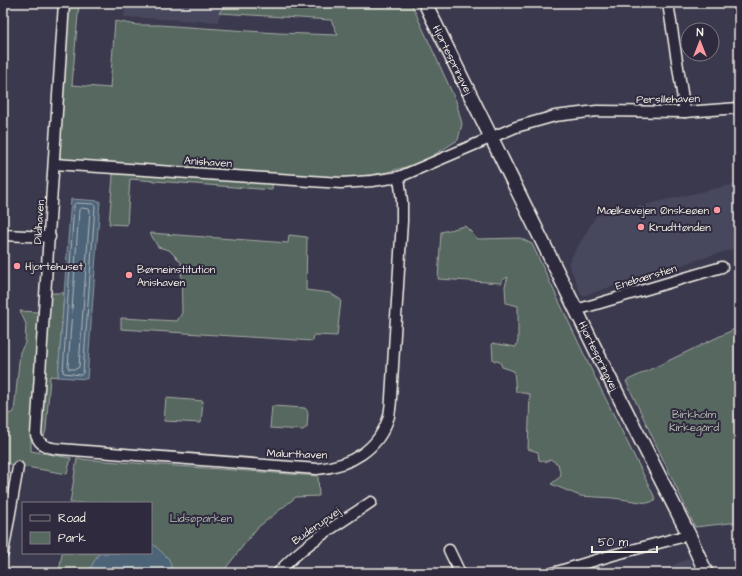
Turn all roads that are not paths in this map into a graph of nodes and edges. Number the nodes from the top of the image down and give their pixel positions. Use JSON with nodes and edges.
{"nodes":[{"id":1,"x":64,"y":3,"type":"edge"},
{"id":2,"x":425,"y":3,"type":"edge"},
{"id":3,"x":668,"y":3,"type":"edge"},
{"id":4,"x":739,"y":108,"type":"edge"},
{"id":5,"x":685,"y":112,"type":"junction"},
{"id":6,"x":492,"y":137,"type":"junction"},
{"id":7,"x":54,"y":164,"type":"junction"},
{"id":8,"x":398,"y":177,"type":"junction"},
{"id":9,"x":3,"y":234,"type":"edge"},
{"id":10,"x":50,"y":237,"type":"junction"},
{"id":11,"x":722,"y":267,"type":"dead end"},
{"id":12,"x":576,"y":310,"type":"junction"},
{"id":13,"x":39,"y":442,"type":"joint"},
{"id":14,"x":18,"y":467,"type":"dead end"},
{"id":15,"x":371,"y":502,"type":"dead end"},
{"id":16,"x":6,"y":511,"type":"edge"},
{"id":17,"x":689,"y":535,"type":"junction"},
{"id":18,"x":450,"y":550,"type":"dead end"},
{"id":19,"x":3,"y":553,"type":"edge"},
{"id":20,"x":278,"y":573,"type":"edge"},
{"id":21,"x":460,"y":573,"type":"edge"},
{"id":22,"x":553,"y":573,"type":"edge"},
{"id":23,"x":706,"y":573,"type":"edge"}],
"edges":[{"from":1,"to":7,"type":"street","name":"Dildhaven"},
{"from":2,"to":6,"type":"street","name":"Hjortespringvej"},
{"from":3,"to":5,"type":"street"},
{"from":4,"to":5,"type":"street","name":"Persillehaven"},
{"from":5,"to":6,"type":"street","name":"Persillehaven"},
{"from":6,"to":8,"type":"street"},
{"from":6,"to":12,"type":"street","name":"Hjortespringvej"},
{"from":7,"to":8,"type":"street","name":"Anishaven"},
{"from":7,"to":10,"type":"street","name":"Dildhaven"},
{"from":8,"to":13,"type":"street","name":"Malurthaven"},
{"from":9,"to":10,"type":"street"},
{"from":10,"to":13,"type":"street","name":"Dildhaven"},
{"from":11,"to":12,"type":"street","name":"Enebærstien"},
{"from":12,"to":17,"type":"street","name":"Hjortespringvej"},
{"from":14,"to":16,"type":"street"},
{"from":15,"to":20,"type":"street","name":"Buderupvej"},
{"from":16,"to":19,"type":"street"},
{"from":17,"to":22,"type":"street"},
{"from":17,"to":23,"type":"street","name":"Hjortespringvej"},
{"from":18,"to":21,"type":"street"}]}
